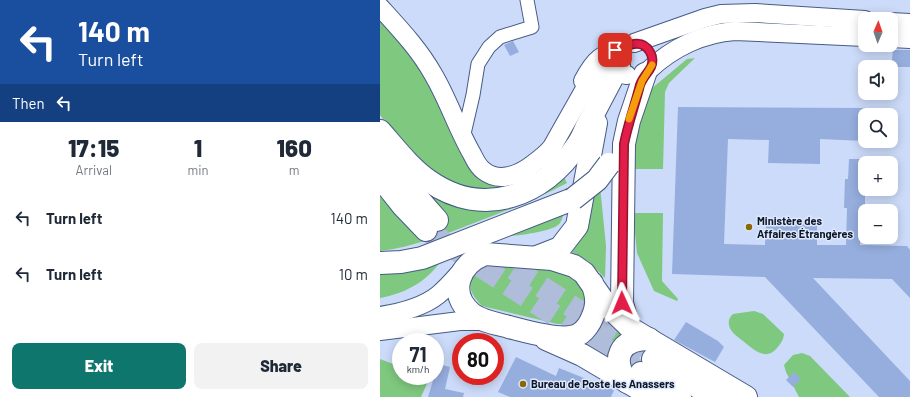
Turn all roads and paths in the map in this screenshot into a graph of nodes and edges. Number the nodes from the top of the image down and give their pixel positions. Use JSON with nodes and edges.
{"nodes":[{"id":1,"x":527,"y":0,"type":"edge"},
{"id":2,"x":380,"y":7,"type":"edge"},
{"id":3,"x":858,"y":20,"type":"edge"},
{"id":4,"x":898,"y":22,"type":"edge"},
{"id":5,"x":910,"y":23,"type":"edge"},
{"id":6,"x":858,"y":37,"type":"edge"},
{"id":7,"x":898,"y":38,"type":"edge"},
{"id":8,"x":910,"y":39,"type":"edge"},
{"id":9,"x":632,"y":67,"type":"junction"},
{"id":10,"x":601,"y":101,"type":"junction"},
{"id":11,"x":380,"y":131,"type":"edge"},
{"id":12,"x":463,"y":138,"type":"junction"},
{"id":13,"x":380,"y":145,"type":"edge"},
{"id":14,"x":533,"y":164,"type":"junction"},
{"id":15,"x":380,"y":177,"type":"edge"},
{"id":16,"x":537,"y":258,"type":"junction"},
{"id":17,"x":380,"y":263,"type":"edge"},
{"id":18,"x":467,"y":264,"type":"junction"},
{"id":19,"x":622,"y":276,"type":"junction"},
{"id":20,"x":600,"y":307,"type":"junction"},
{"id":21,"x":380,"y":316,"type":"edge"},
{"id":22,"x":490,"y":321,"type":"junction"},
{"id":23,"x":628,"y":324,"type":"junction"},
{"id":24,"x":380,"y":331,"type":"edge"},
{"id":25,"x":536,"y":334,"type":"junction"},
{"id":26,"x":642,"y":363,"type":"junction"},
{"id":27,"x":653,"y":397,"type":"edge"},
{"id":28,"x":680,"y":397,"type":"edge"},
{"id":29,"x":714,"y":397,"type":"edge"},
{"id":30,"x":746,"y":397,"type":"edge"}],
"edges":[{"from":1,"to":12,"type":"street"},
{"from":2,"to":12,"type":"street"},
{"from":3,"to":9,"type":"street"},
{"from":4,"to":5,"type":"street"},
{"from":6,"to":9,"type":"street"},
{"from":7,"to":8,"type":"street"},
{"from":9,"to":10,"type":"highway"},
{"from":9,"to":14,"type":"street"},
{"from":9,"to":14,"type":"street"},
{"from":9,"to":17,"type":"highway","bridge":true},
{"from":9,"to":19,"type":"highway"},
{"from":10,"to":11,"type":"highway"},
{"from":10,"to":16,"type":"highway"},
{"from":12,"to":14,"type":"street"},
{"from":13,"to":15,"type":"highway"},
{"from":16,"to":18,"type":"highway"},
{"from":16,"to":20,"type":"highway"},
{"from":18,"to":21,"type":"street"},
{"from":18,"to":22,"type":"highway"},
{"from":19,"to":20,"type":"highway"},
{"from":19,"to":23,"type":"highway"},
{"from":20,"to":23,"type":"highway"},
{"from":20,"to":25,"type":"highway"},
{"from":22,"to":24,"type":"street"},
{"from":22,"to":25,"type":"highway"},
{"from":23,"to":26,"type":"highway"},
{"from":25,"to":26,"type":"highway"},
{"from":26,"to":27,"type":"highway"},
{"from":26,"to":28,"type":"highway"},
{"from":26,"to":29,"type":"highway"},
{"from":26,"to":30,"type":"highway"}]}
